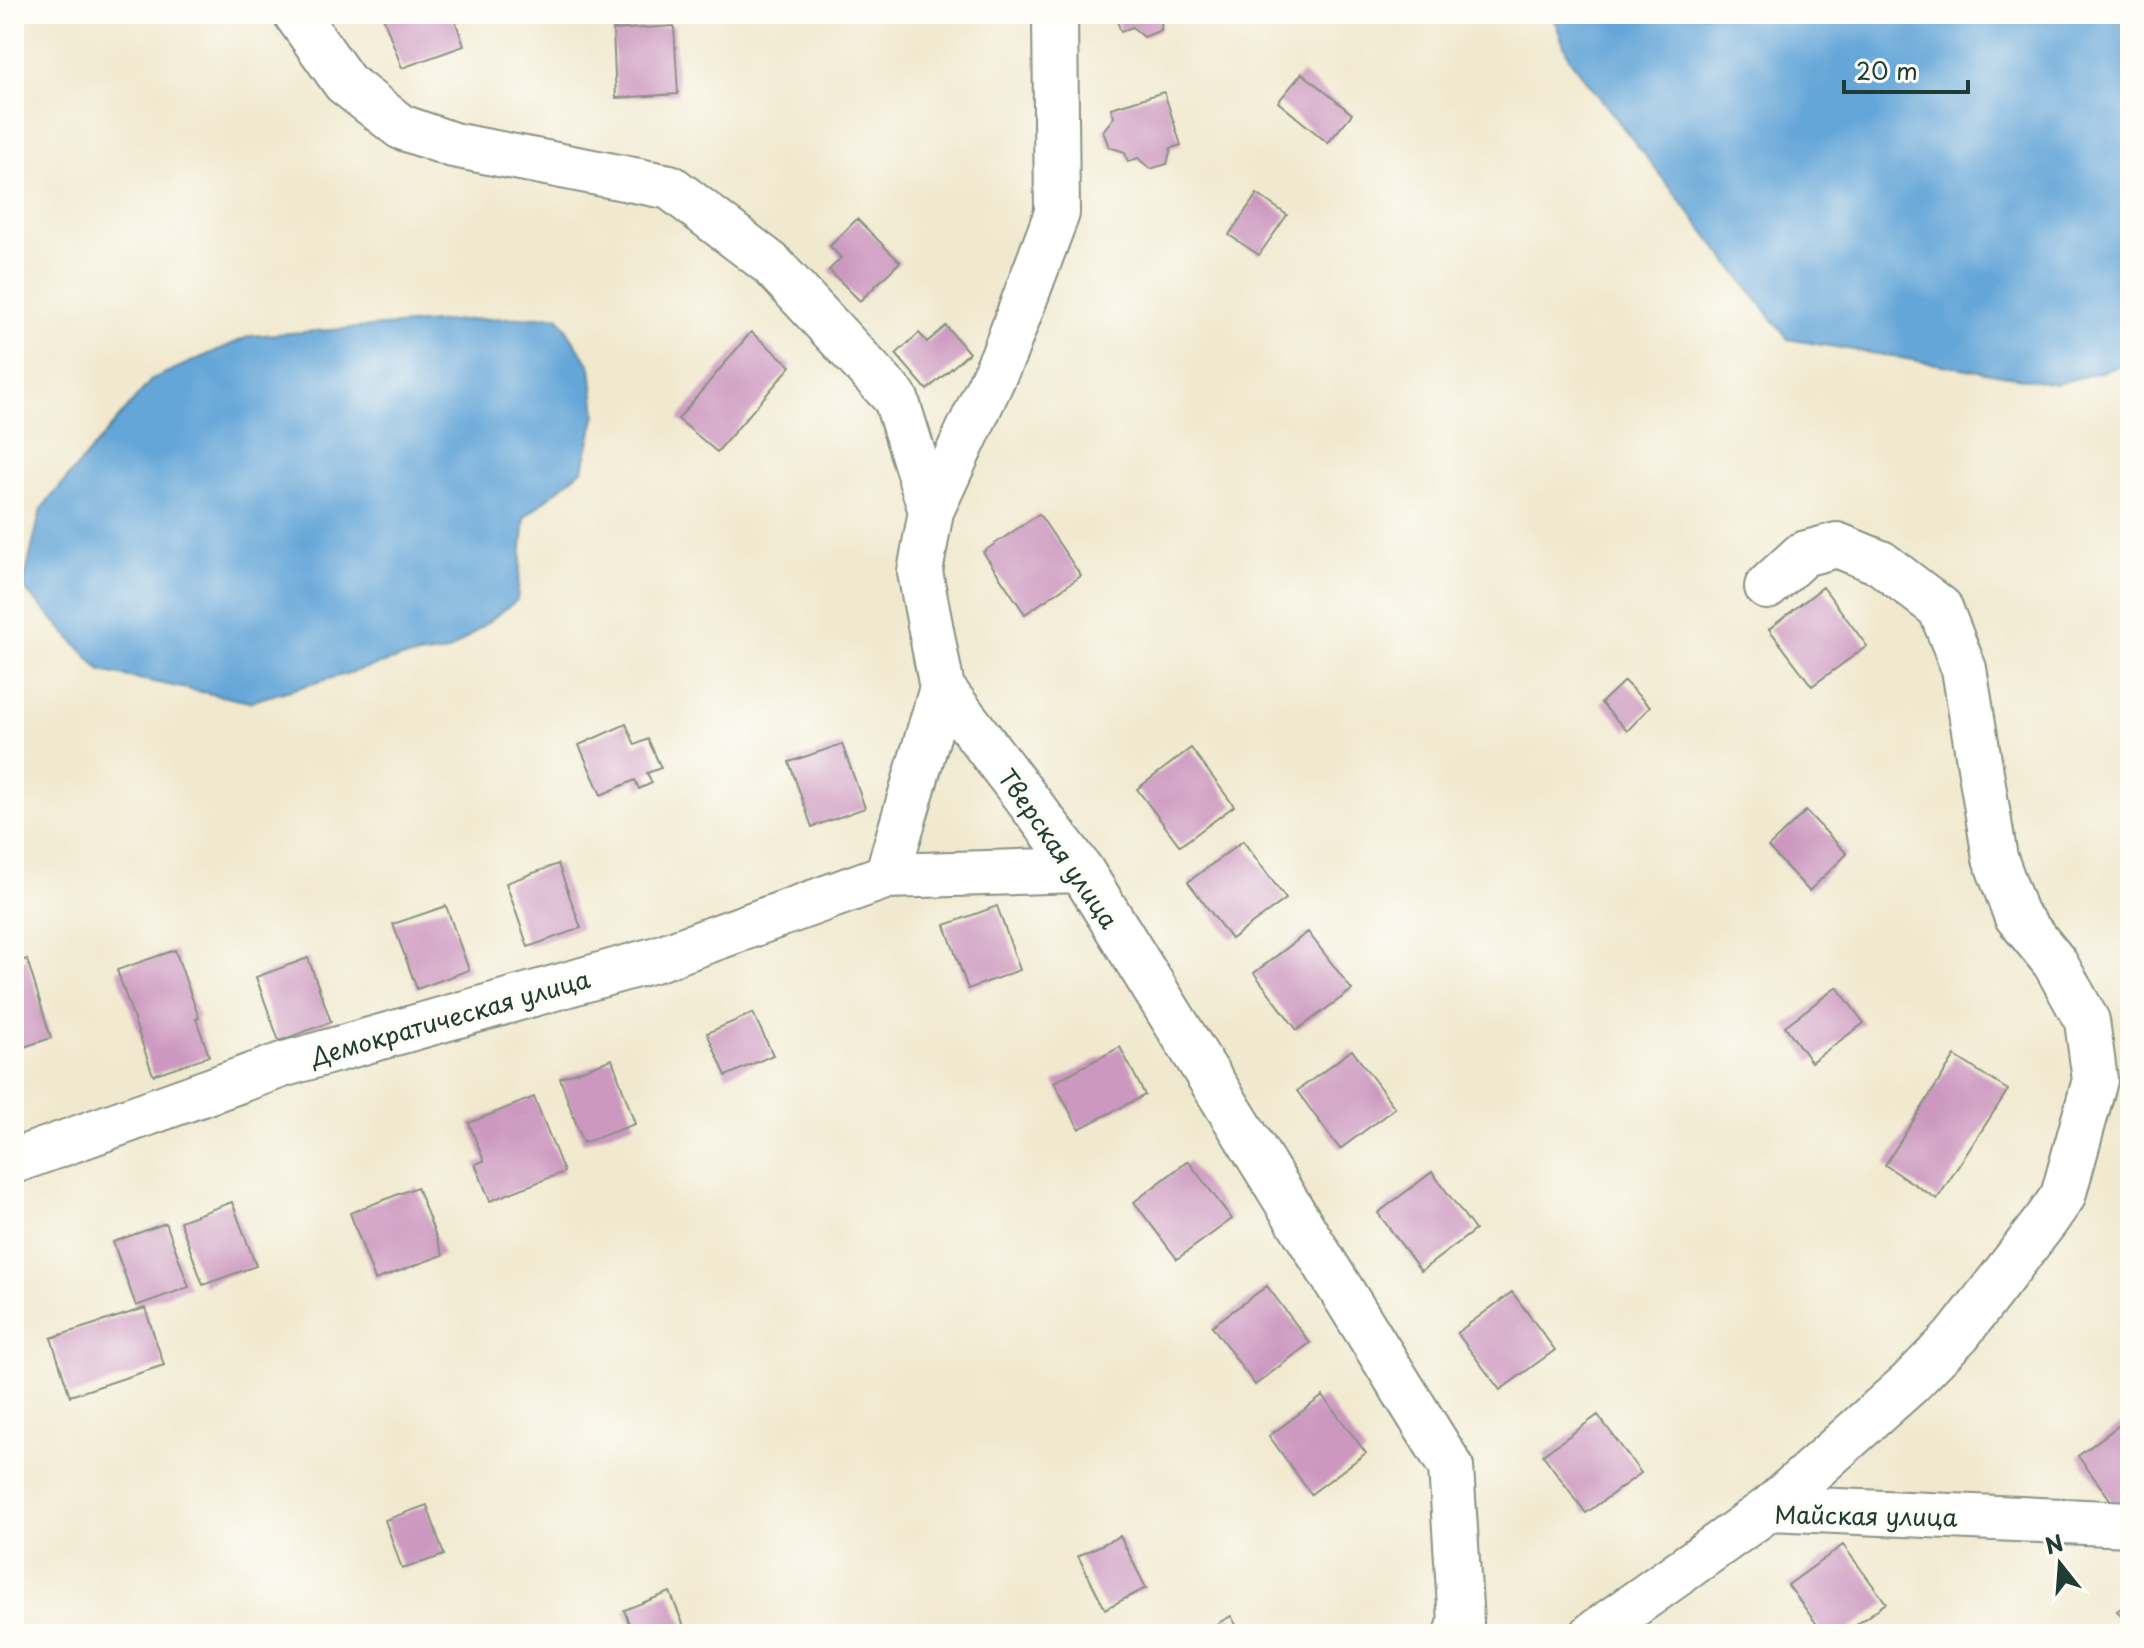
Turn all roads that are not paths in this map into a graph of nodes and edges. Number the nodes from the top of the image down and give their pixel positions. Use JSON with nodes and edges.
{"nodes":[{"id":1,"x":296,"y":14,"type":"edge"},
{"id":2,"x":1055,"y":14,"type":"edge"},
{"id":3,"x":931,"y":511,"type":"junction"},
{"id":4,"x":1767,"y":587,"type":"dead end"},
{"id":5,"x":942,"y":688,"type":"junction"},
{"id":6,"x":1081,"y":870,"type":"junction"},
{"id":7,"x":887,"y":876,"type":"junction"},
{"id":8,"x":14,"y":1161,"type":"edge"},
{"id":9,"x":1770,"y":1508,"type":"junction"},
{"id":10,"x":2130,"y":1524,"type":"edge"},
{"id":11,"x":1465,"y":1630,"type":"edge"},
{"id":12,"x":1593,"y":1634,"type":"edge"}],
"edges":[{"from":1,"to":3,"type":"street"},
{"from":2,"to":3,"type":"street","name":"Тверская улица"},
{"from":3,"to":5,"type":"street","name":"Тверская улица"},
{"from":4,"to":9,"type":"street"},
{"from":5,"to":6,"type":"street","name":"Тверская улица"},
{"from":5,"to":7,"type":"street"},
{"from":6,"to":7,"type":"street","name":"Демократическая улица"},
{"from":6,"to":11,"type":"street","name":"Тверская улица"},
{"from":7,"to":8,"type":"street","name":"Демократическая улица"},
{"from":9,"to":10,"type":"street","name":"Майская улица"},
{"from":9,"to":12,"type":"street","name":"Майская улица"}]}
